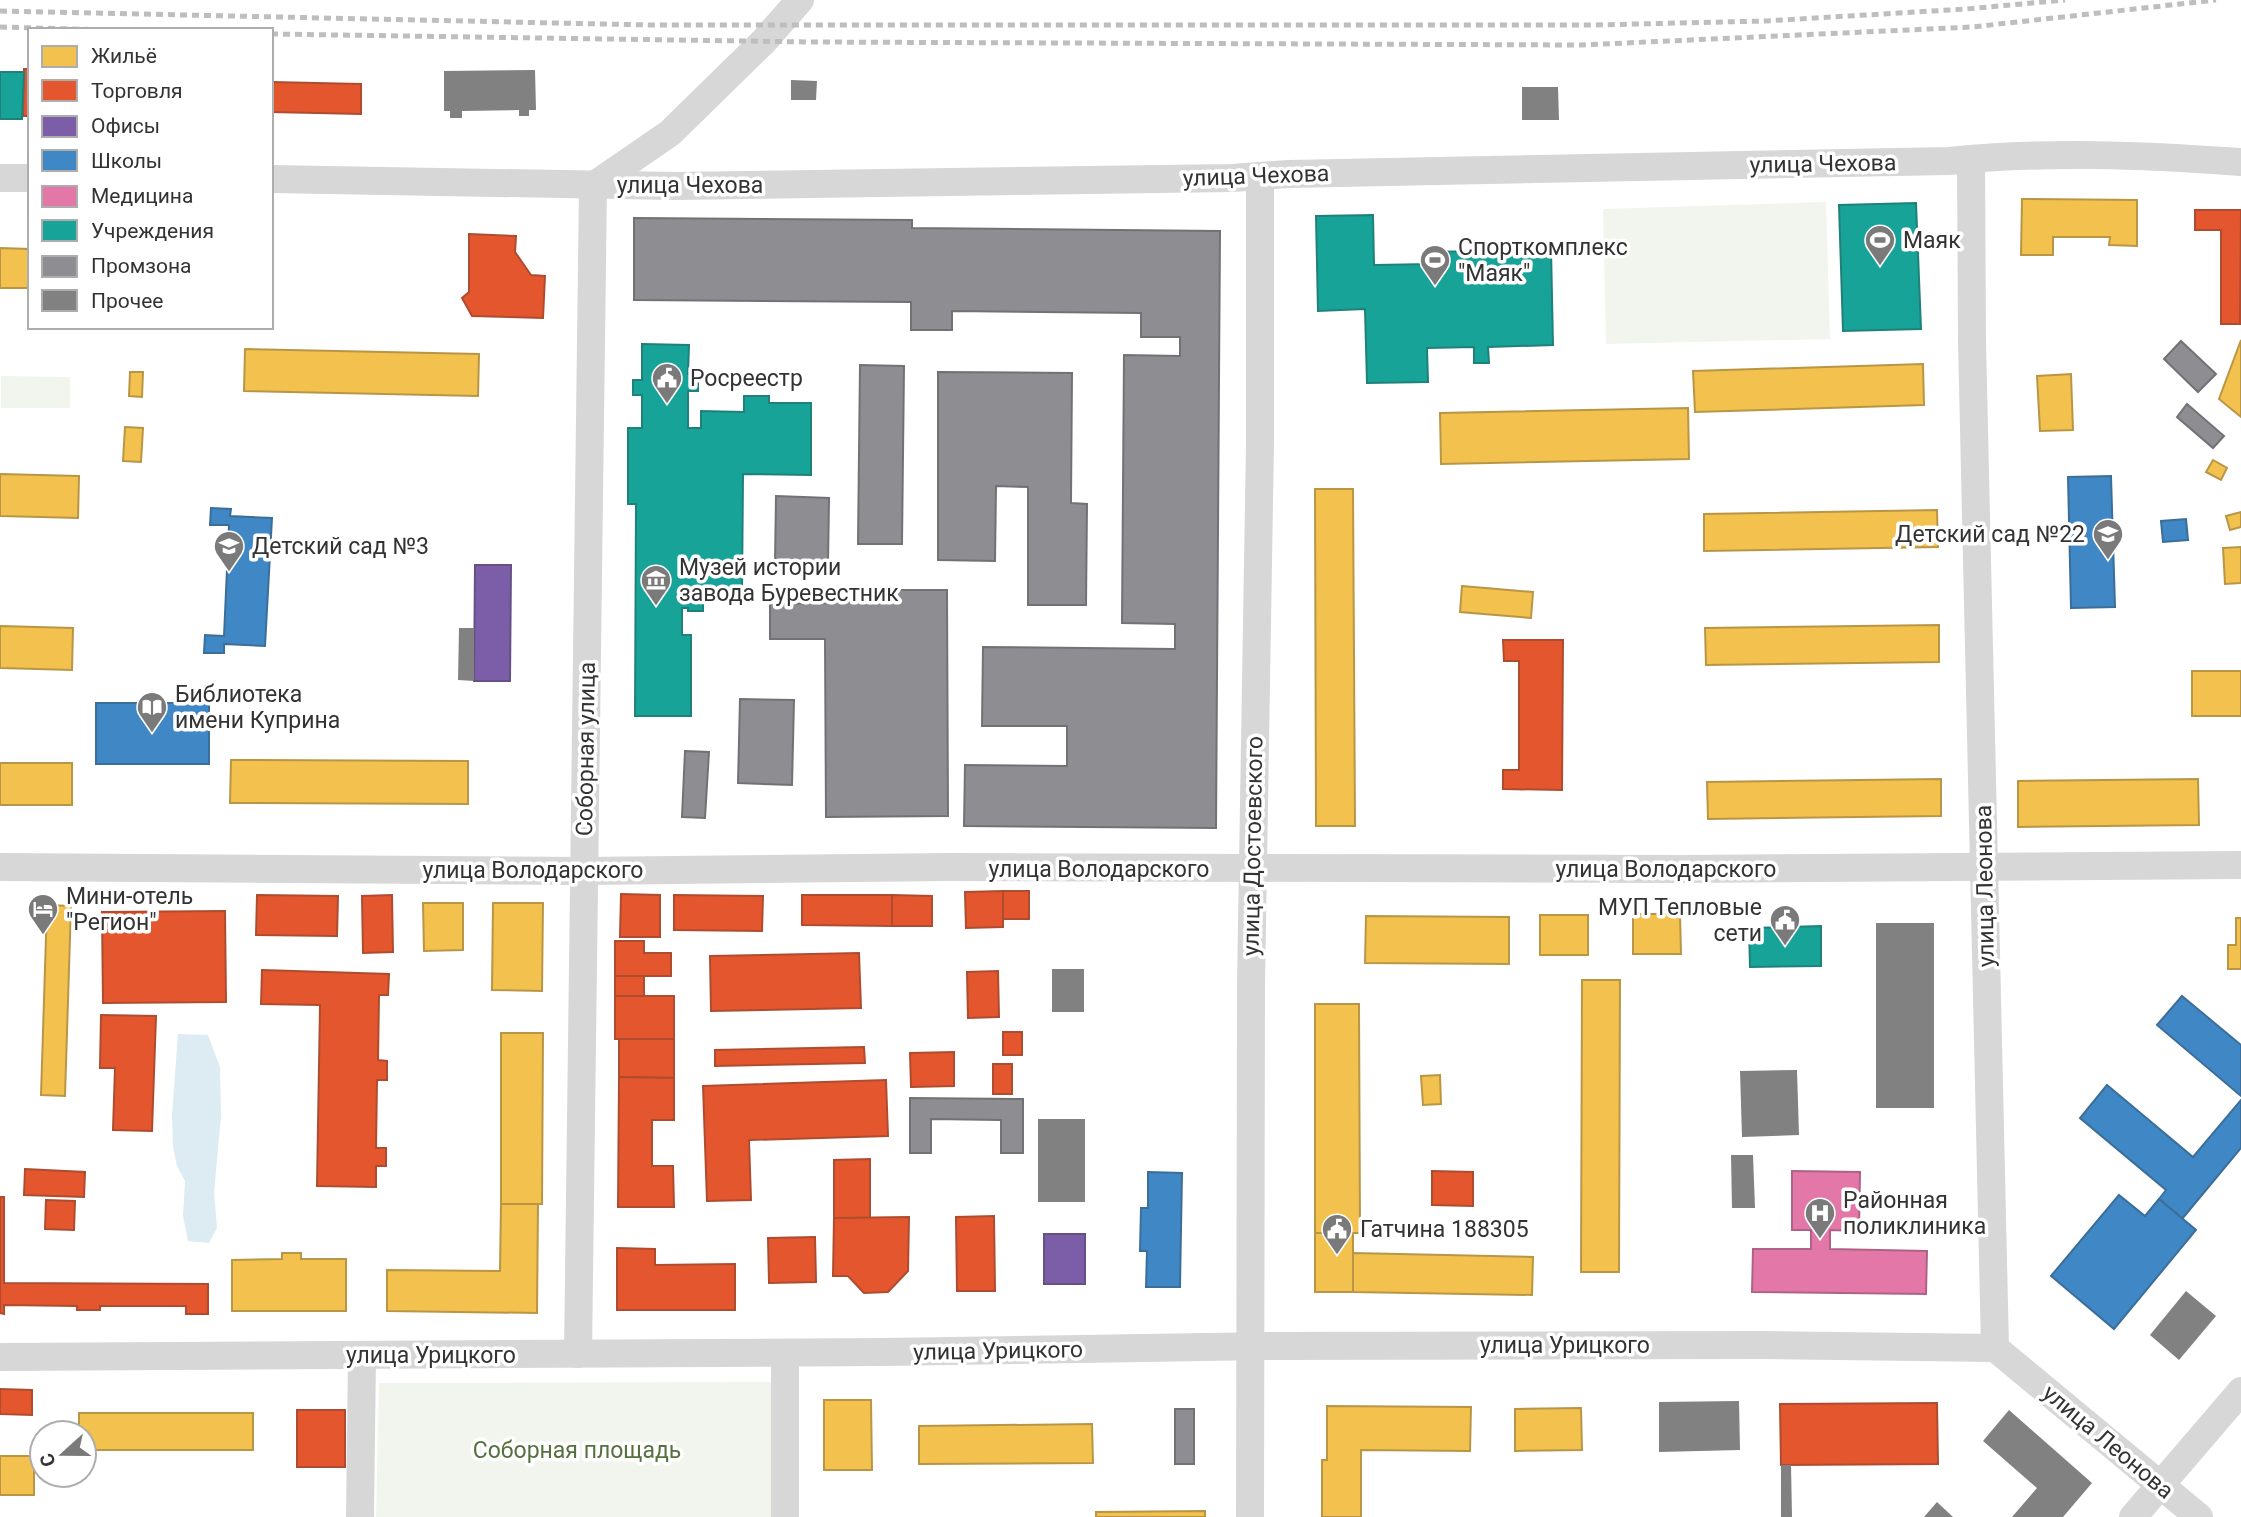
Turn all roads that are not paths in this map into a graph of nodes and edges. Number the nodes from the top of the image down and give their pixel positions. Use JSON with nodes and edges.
{"nodes":[{"id":1,"x":800,"y":0,"type":"edge"},
{"id":2,"x":670,"y":133,"type":"junction"},
{"id":3,"x":1971,"y":159,"type":"junction"},
{"id":4,"x":2241,"y":162,"type":"edge"},
{"id":5,"x":1260,"y":176,"type":"junction"},
{"id":6,"x":0,"y":178,"type":"edge"},
{"id":7,"x":28,"y":178,"type":"edge"},
{"id":8,"x":273,"y":179,"type":"edge"},
{"id":9,"x":593,"y":186,"type":"junction"},
{"id":10,"x":675,"y":186,"type":"junction"},
{"id":11,"x":2241,"y":865,"type":"edge"},
{"id":12,"x":1984,"y":866,"type":"junction"},
{"id":13,"x":0,"y":867,"type":"edge"},
{"id":14,"x":1252,"y":870,"type":"junction"},
{"id":15,"x":584,"y":871,"type":"junction"},
{"id":16,"x":1249,"y":1347,"type":"junction"},
{"id":17,"x":1995,"y":1348,"type":"junction"},
{"id":18,"x":785,"y":1353,"type":"junction"},
{"id":19,"x":578,"y":1354,"type":"junction"},
{"id":20,"x":362,"y":1355,"type":"junction"},
{"id":21,"x":0,"y":1357,"type":"edge"},
{"id":22,"x":2241,"y":1391,"type":"edge"},
{"id":23,"x":2160,"y":1485,"type":"junction"},
{"id":24,"x":360,"y":1517,"type":"edge"},
{"id":25,"x":785,"y":1517,"type":"edge"},
{"id":26,"x":1250,"y":1517,"type":"edge"},
{"id":27,"x":2133,"y":1517,"type":"edge"},
{"id":28,"x":2199,"y":1517,"type":"edge"}],
"edges":[{"from":1,"to":2,"type":"street"},
{"from":2,"to":9,"type":"street"},
{"from":2,"to":10,"type":"street"},
{"from":3,"to":4,"type":"street","name":"улица Чехова"},
{"from":3,"to":5,"type":"street","name":"улица Чехова"},
{"from":3,"to":12,"type":"street","name":"улица Леонова"},
{"from":5,"to":10,"type":"street","name":"улица Чехова"},
{"from":5,"to":14,"type":"street","name":"улица Достоевского"},
{"from":6,"to":7,"type":"street"},
{"from":8,"to":9,"type":"street","name":"улица Чехова"},
{"from":9,"to":10,"type":"street","name":"улица Чехова"},
{"from":9,"to":15,"type":"street","name":"Соборная улица"},
{"from":11,"to":12,"type":"street","name":"улица Володарского"},
{"from":12,"to":14,"type":"street","name":"улица Володарского"},
{"from":12,"to":17,"type":"street","name":"улица Леонова"},
{"from":13,"to":15,"type":"street","name":"улица Володарского"},
{"from":14,"to":15,"type":"street","name":"улица Володарского"},
{"from":14,"to":16,"type":"street","name":"улица Достоевского"},
{"from":15,"to":19,"type":"street","name":"Соборная улица"},
{"from":16,"to":17,"type":"street","name":"улица Урицкого"},
{"from":16,"to":18,"type":"street","name":"улица Урицкого"},
{"from":16,"to":26,"type":"street","name":"улица Достоевского"},
{"from":17,"to":23,"type":"street","name":"улица Леонова"},
{"from":18,"to":19,"type":"street","name":"улица Урицкого"},
{"from":18,"to":25,"type":"street"},
{"from":19,"to":20,"type":"street","name":"улица Урицкого"},
{"from":20,"to":21,"type":"street","name":"улица Урицкого"},
{"from":20,"to":24,"type":"street"},
{"from":22,"to":23,"type":"street"},
{"from":23,"to":27,"type":"street"},
{"from":23,"to":28,"type":"street","name":"улица Леонова"}]}
